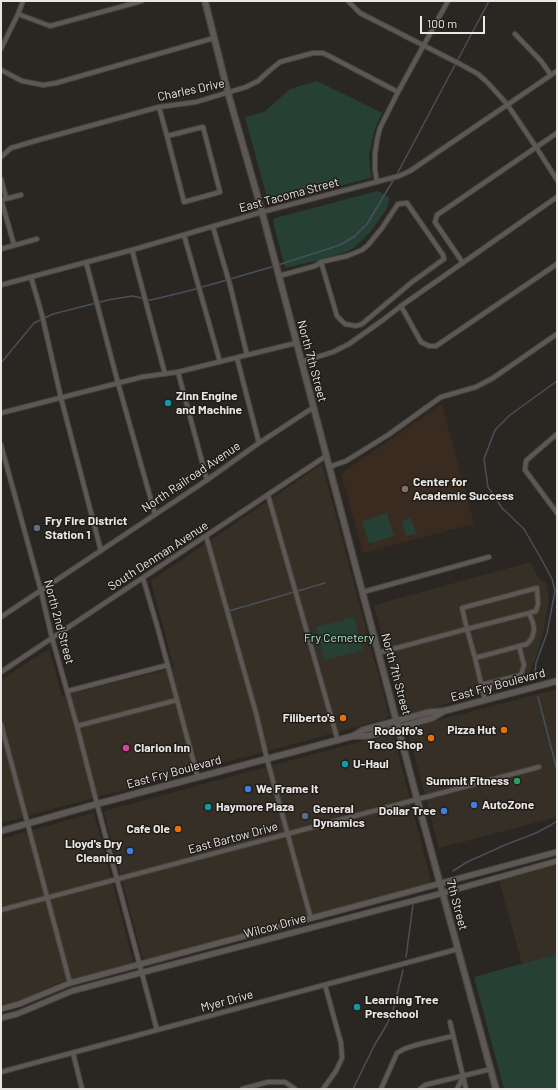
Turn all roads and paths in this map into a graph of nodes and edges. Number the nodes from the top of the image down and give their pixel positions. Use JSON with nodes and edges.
{"nodes":[{"id":1,"x":23,"y":1,"type":"edge"},
{"id":2,"x":142,"y":1,"type":"edge"},
{"id":3,"x":205,"y":1,"type":"edge"},
{"id":4,"x":348,"y":1,"type":"edge"},
{"id":5,"x":447,"y":1,"type":"edge"},
{"id":6,"x":18,"y":14,"type":"junction"},
{"id":7,"x":515,"y":34,"type":"dead end"},
{"id":8,"x":214,"y":38,"type":"junction"},
{"id":9,"x":423,"y":46,"type":"junction"},
{"id":10,"x":1,"y":49,"type":"edge"},
{"id":11,"x":1,"y":70,"type":"edge"},
{"id":12,"x":557,"y":71,"type":"edge"},
{"id":13,"x":552,"y":75,"type":"junction"},
{"id":14,"x":398,"y":92,"type":"junction"},
{"id":15,"x":228,"y":93,"type":"junction"},
{"id":16,"x":506,"y":104,"type":"junction"},
{"id":17,"x":160,"y":106,"type":"junction"},
{"id":18,"x":557,"y":133,"type":"edge"},
{"id":19,"x":167,"y":136,"type":"junction"},
{"id":20,"x":536,"y":147,"type":"junction"},
{"id":21,"x":1,"y":157,"type":"edge"},
{"id":22,"x":1,"y":179,"type":"edge"},
{"id":23,"x":557,"y":180,"type":"edge"},
{"id":24,"x":377,"y":182,"type":"junction"},
{"id":25,"x":22,"y":195,"type":"dead end"},
{"id":26,"x":557,"y":197,"type":"edge"},
{"id":27,"x":2,"y":199,"type":"edge"},
{"id":28,"x":262,"y":212,"type":"junction"},
{"id":29,"x":213,"y":227,"type":"junction"},
{"id":30,"x":184,"y":235,"type":"junction"},
{"id":31,"x":37,"y":239,"type":"dead end"},
{"id":32,"x":14,"y":245,"type":"junction"},
{"id":33,"x":1,"y":249,"type":"edge"},
{"id":34,"x":132,"y":250,"type":"junction"},
{"id":35,"x":86,"y":262,"type":"junction"},
{"id":36,"x":321,"y":262,"type":"junction"},
{"id":37,"x":462,"y":263,"type":"junction"},
{"id":38,"x":557,"y":264,"type":"edge"},
{"id":39,"x":279,"y":276,"type":"junction"},
{"id":40,"x":31,"y":277,"type":"junction"},
{"id":41,"x":1,"y":285,"type":"edge"},
{"id":42,"x":401,"y":306,"type":"junction"},
{"id":43,"x":369,"y":318,"type":"junction"},
{"id":44,"x":374,"y":326,"type":"junction"},
{"id":45,"x":557,"y":334,"type":"edge"},
{"id":46,"x":296,"y":343,"type":"junction"},
{"id":47,"x":247,"y":355,"type":"junction"},
{"id":48,"x":237,"y":358,"type":"junction"},
{"id":49,"x":220,"y":362,"type":"junction"},
{"id":50,"x":301,"y":362,"type":"junction"},
{"id":51,"x":178,"y":372,"type":"junction"},
{"id":52,"x":164,"y":374,"type":"junction"},
{"id":53,"x":118,"y":383,"type":"junction"},
{"id":54,"x":61,"y":398,"type":"junction"},
{"id":55,"x":314,"y":408,"type":"junction"},
{"id":56,"x":1,"y":413,"type":"edge"},
{"id":57,"x":557,"y":434,"type":"edge"},
{"id":58,"x":259,"y":443,"type":"junction"},
{"id":59,"x":1,"y":445,"type":"edge"},
{"id":60,"x":326,"y":456,"type":"junction"},
{"id":61,"x":329,"y":467,"type":"junction"},
{"id":62,"x":207,"y":480,"type":"junction"},
{"id":63,"x":268,"y":495,"type":"junction"},
{"id":64,"x":557,"y":513,"type":"edge"},
{"id":65,"x":155,"y":514,"type":"junction"},
{"id":66,"x":206,"y":536,"type":"junction"},
{"id":67,"x":101,"y":551,"type":"junction"},
{"id":68,"x":489,"y":557,"type":"dead end"},
{"id":69,"x":143,"y":578,"type":"junction"},
{"id":70,"x":41,"y":591,"type":"junction"},
{"id":71,"x":363,"y":592,"type":"junction"},
{"id":72,"x":529,"y":613,"type":"junction"},
{"id":73,"x":1,"y":617,"type":"edge"},
{"id":74,"x":467,"y":629,"type":"junction"},
{"id":75,"x":52,"y":638,"type":"junction"},
{"id":76,"x":519,"y":646,"type":"junction"},
{"id":77,"x":378,"y":652,"type":"junction"},
{"id":78,"x":474,"y":658,"type":"junction"},
{"id":79,"x":168,"y":665,"type":"junction"},
{"id":80,"x":1,"y":672,"type":"edge"},
{"id":81,"x":557,"y":681,"type":"edge"},
{"id":82,"x":481,"y":685,"type":"junction"},
{"id":83,"x":68,"y":691,"type":"junction"},
{"id":84,"x":177,"y":700,"type":"junction"},
{"id":85,"x":485,"y":700,"type":"junction"},
{"id":86,"x":444,"y":711,"type":"junction"},
{"id":87,"x":396,"y":721,"type":"junction"},
{"id":88,"x":1,"y":724,"type":"edge"},
{"id":89,"x":77,"y":726,"type":"junction"},
{"id":90,"x":398,"y":727,"type":"junction"},
{"id":91,"x":353,"y":736,"type":"junction"},
{"id":92,"x":338,"y":741,"type":"junction"},
{"id":93,"x":267,"y":759,"type":"junction"},
{"id":94,"x":539,"y":767,"type":"dead end"},
{"id":95,"x":198,"y":778,"type":"junction"},
{"id":96,"x":417,"y":799,"type":"junction"},
{"id":97,"x":97,"y":804,"type":"junction"},
{"id":98,"x":27,"y":824,"type":"junction"},
{"id":99,"x":1,"y":831,"type":"edge"},
{"id":100,"x":288,"y":834,"type":"junction"},
{"id":101,"x":557,"y":852,"type":"edge"},
{"id":102,"x":557,"y":861,"type":"edge"},
{"id":103,"x":117,"y":879,"type":"junction"},
{"id":104,"x":440,"y":884,"type":"junction"},
{"id":105,"x":443,"y":893,"type":"junction"},
{"id":106,"x":46,"y":898,"type":"junction"},
{"id":107,"x":1,"y":910,"type":"edge"},
{"id":108,"x":311,"y":919,"type":"junction"},
{"id":109,"x":458,"y":949,"type":"junction"},
{"id":110,"x":140,"y":964,"type":"junction"},
{"id":111,"x":142,"y":972,"type":"junction"},
{"id":112,"x":70,"y":983,"type":"junction"},
{"id":113,"x":326,"y":985,"type":"junction"},
{"id":114,"x":1,"y":1009,"type":"edge"},
{"id":115,"x":1,"y":1018,"type":"edge"},
{"id":116,"x":450,"y":1022,"type":"dead end"},
{"id":117,"x":157,"y":1030,"type":"junction"},
{"id":118,"x":453,"y":1036,"type":"junction"},
{"id":119,"x":73,"y":1053,"type":"junction"},
{"id":120,"x":491,"y":1069,"type":"junction"},
{"id":121,"x":1,"y":1072,"type":"edge"},
{"id":122,"x":463,"y":1076,"type":"junction"},
{"id":123,"x":82,"y":1089,"type":"edge"},
{"id":124,"x":242,"y":1089,"type":"edge"},
{"id":125,"x":295,"y":1089,"type":"edge"},
{"id":126,"x":323,"y":1089,"type":"edge"},
{"id":127,"x":381,"y":1089,"type":"edge"},
{"id":128,"x":420,"y":1089,"type":"edge"},
{"id":129,"x":457,"y":1089,"type":"edge"},
{"id":130,"x":466,"y":1089,"type":"edge"},
{"id":131,"x":496,"y":1089,"type":"edge"}],
"edges":[{"from":1,"to":6,"type":"street"},
{"from":2,"to":6,"type":"street"},
{"from":3,"to":8,"type":"main road","name":"North 7th Street"},
{"from":4,"to":9,"type":"street"},
{"from":5,"to":9,"type":"street"},
{"from":6,"to":10,"type":"street"},
{"from":7,"to":13,"type":"street"},
{"from":8,"to":11,"type":"street"},
{"from":8,"to":15,"type":"main road","name":"North 7th Street"},
{"from":9,"to":14,"type":"street"},
{"from":9,"to":16,"type":"street"},
{"from":12,"to":13,"type":"street","name":"East Tacoma Street"},
{"from":13,"to":16,"type":"street","name":"East Tacoma Street"},
{"from":14,"to":15,"type":"street","name":"Charles Drive"},
{"from":14,"to":24,"type":"street"},
{"from":15,"to":17,"type":"street","name":"Charles Drive"},
{"from":15,"to":28,"type":"main road","name":"North 7th Street"},
{"from":16,"to":20,"type":"street"},
{"from":16,"to":24,"type":"street","name":"East Tacoma Street"},
{"from":17,"to":19,"type":"street"},
{"from":17,"to":21,"type":"street","name":"Charles Drive"},
{"from":18,"to":20,"type":"street"},
{"from":19,"to":19,"type":"street"},
{"from":20,"to":23,"type":"street"},
{"from":20,"to":37,"type":"street"},
{"from":22,"to":27,"type":"street"},
{"from":24,"to":28,"type":"street","name":"East Tacoma Street"},
{"from":25,"to":27,"type":"street"},
{"from":26,"to":37,"type":"street"},
{"from":27,"to":32,"type":"street"},
{"from":28,"to":29,"type":"street","name":"East Tacoma Street"},
{"from":28,"to":39,"type":"main road","name":"North 7th Street"},
{"from":29,"to":30,"type":"street","name":"East Tacoma Street"},
{"from":29,"to":47,"type":"street"},
{"from":30,"to":34,"type":"street","name":"East Tacoma Street"},
{"from":30,"to":49,"type":"street"},
{"from":31,"to":32,"type":"street"},
{"from":32,"to":33,"type":"street"},
{"from":34,"to":35,"type":"street","name":"East Tacoma Street"},
{"from":34,"to":52,"type":"street"},
{"from":35,"to":40,"type":"street","name":"East Tacoma Street"},
{"from":35,"to":53,"type":"street"},
{"from":36,"to":39,"type":"street"},
{"from":36,"to":43,"type":"street"},
{"from":36,"to":43,"type":"street"},
{"from":37,"to":42,"type":"street"},
{"from":38,"to":42,"type":"street"},
{"from":39,"to":46,"type":"main road","name":"North 7th Street"},
{"from":40,"to":41,"type":"street","name":"East Tacoma Street"},
{"from":40,"to":54,"type":"street"},
{"from":42,"to":44,"type":"street"},
{"from":43,"to":44,"type":"street"},
{"from":44,"to":50,"type":"street"},
{"from":45,"to":61,"type":"street"},
{"from":46,"to":47,"type":"street"},
{"from":46,"to":50,"type":"main road","name":"North 7th Street"},
{"from":47,"to":48,"type":"street"},
{"from":48,"to":49,"type":"street"},
{"from":48,"to":58,"type":"street"},
{"from":49,"to":51,"type":"street"},
{"from":50,"to":55,"type":"main road","name":"North 7th Street"},
{"from":51,"to":52,"type":"street"},
{"from":51,"to":62,"type":"street"},
{"from":52,"to":53,"type":"street"},
{"from":53,"to":54,"type":"street"},
{"from":53,"to":65,"type":"street"},
{"from":54,"to":56,"type":"street"},
{"from":54,"to":67,"type":"street"},
{"from":55,"to":58,"type":"street","name":"North Railroad Avenue"},
{"from":55,"to":60,"type":"main road","name":"North 7th Street"},
{"from":57,"to":64,"type":"street"},
{"from":58,"to":62,"type":"street","name":"North Railroad Avenue"},
{"from":59,"to":70,"type":"street","name":"North 2nd Street"},
{"from":60,"to":61,"type":"main road","name":"North 7th Street"},
{"from":60,"to":63,"type":"street","name":"South Denman Avenue"},
{"from":61,"to":71,"type":"main road","name":"North 7th Street"},
{"from":62,"to":65,"type":"street","name":"North Railroad Avenue"},
{"from":63,"to":66,"type":"street","name":"South Denman Avenue"},
{"from":63,"to":92,"type":"street"},
{"from":65,"to":67,"type":"street","name":"North Railroad Avenue"},
{"from":66,"to":69,"type":"street","name":"South Denman Avenue"},
{"from":66,"to":93,"type":"street"},
{"from":67,"to":70,"type":"street","name":"North Railroad Avenue"},
{"from":68,"to":71,"type":"street"},
{"from":69,"to":75,"type":"street","name":"South Denman Avenue"},
{"from":69,"to":79,"type":"street"},
{"from":70,"to":73,"type":"street","name":"North Railroad Avenue"},
{"from":70,"to":75,"type":"street","name":"North 2nd Street"},
{"from":71,"to":77,"type":"main road","name":"North 7th Street"},
{"from":72,"to":74,"type":"street"},
{"from":72,"to":74,"type":"street"},
{"from":72,"to":76,"type":"street"},
{"from":74,"to":77,"type":"street"},
{"from":74,"to":78,"type":"street"},
{"from":75,"to":80,"type":"street","name":"South Denman Avenue"},
{"from":75,"to":83,"type":"street","name":"North 2nd Street"},
{"from":76,"to":78,"type":"street"},
{"from":76,"to":82,"type":"street"},
{"from":77,"to":87,"type":"main road","name":"North 7th Street"},
{"from":78,"to":82,"type":"street"},
{"from":79,"to":83,"type":"street"},
{"from":79,"to":84,"type":"street"},
{"from":81,"to":85,"type":"main road","name":"East Fry Boulevard"},
{"from":82,"to":85,"type":"street"},
{"from":83,"to":89,"type":"street","name":"North 2nd Street"},
{"from":84,"to":89,"type":"street"},
{"from":84,"to":95,"type":"street"},
{"from":85,"to":86,"type":"main road","name":"East Fry Boulevard"},
{"from":86,"to":87,"type":"main road","name":"East Fry Boulevard"},
{"from":86,"to":90,"type":"main road","name":"East Fry Boulevard"},
{"from":87,"to":90,"type":"main road","name":"North 7th Street"},
{"from":87,"to":91,"type":"main road","name":"East Fry Boulevard"},
{"from":88,"to":98,"type":"street"},
{"from":89,"to":97,"type":"street","name":"North 2nd Street"},
{"from":90,"to":91,"type":"main road","name":"East Fry Boulevard"},
{"from":90,"to":96,"type":"main road","name":"7th Street"},
{"from":91,"to":92,"type":"main road","name":"East Fry Boulevard"},
{"from":92,"to":93,"type":"main road","name":"East Fry Boulevard"},
{"from":93,"to":95,"type":"main road","name":"East Fry Boulevard"},
{"from":93,"to":100,"type":"street"},
{"from":94,"to":96,"type":"street","name":"East Bartow Drive"},
{"from":95,"to":97,"type":"main road","name":"East Fry Boulevard"},
{"from":96,"to":100,"type":"street","name":"East Bartow Drive"},
{"from":96,"to":104,"type":"main road","name":"7th Street"},
{"from":97,"to":98,"type":"main road","name":"East Fry Boulevard"},
{"from":97,"to":103,"type":"street","name":"North 2nd Street"},
{"from":98,"to":99,"type":"main road","name":"East Fry Boulevard"},
{"from":98,"to":106,"type":"street"},
{"from":100,"to":103,"type":"street","name":"East Bartow Drive"},
{"from":100,"to":108,"type":"street"},
{"from":101,"to":104,"type":"street","name":"Wilcox Drive"},
{"from":102,"to":105,"type":"street","name":"Wilcox Drive"},
{"from":103,"to":106,"type":"street","name":"East Bartow Drive"},
{"from":103,"to":110,"type":"street","name":"North 2nd Street"},
{"from":104,"to":105,"type":"main road","name":"7th Street"},
{"from":104,"to":108,"type":"street","name":"Wilcox Drive"},
{"from":105,"to":109,"type":"main road","name":"7th Street"},
{"from":105,"to":111,"type":"street","name":"Wilcox Drive"},
{"from":106,"to":107,"type":"street","name":"East Bartow Drive"},
{"from":106,"to":112,"type":"street"},
{"from":108,"to":110,"type":"street","name":"Wilcox Drive"},
{"from":109,"to":113,"type":"street","name":"Myer Drive"},
{"from":109,"to":120,"type":"main road","name":"7th Street"},
{"from":110,"to":111,"type":"street","name":"North 2nd Street"},
{"from":110,"to":112,"type":"street","name":"Wilcox Drive"},
{"from":111,"to":115,"type":"street","name":"Wilcox Drive"},
{"from":111,"to":117,"type":"street","name":"North 2nd Street"},
{"from":112,"to":114,"type":"street","name":"Wilcox Drive"},
{"from":113,"to":117,"type":"street","name":"Myer Drive"},
{"from":113,"to":126,"type":"street"},
{"from":116,"to":118,"type":"street"},
{"from":117,"to":119,"type":"street","name":"Myer Drive"},
{"from":118,"to":122,"type":"street"},
{"from":118,"to":127,"type":"street"},
{"from":119,"to":121,"type":"street","name":"Myer Drive"},
{"from":119,"to":123,"type":"street"},
{"from":120,"to":122,"type":"street"},
{"from":120,"to":131,"type":"main road","name":"7th Street"},
{"from":122,"to":128,"type":"street"},
{"from":122,"to":129,"type":"street"},
{"from":122,"to":130,"type":"street"},
{"from":124,"to":125,"type":"street"}]}
